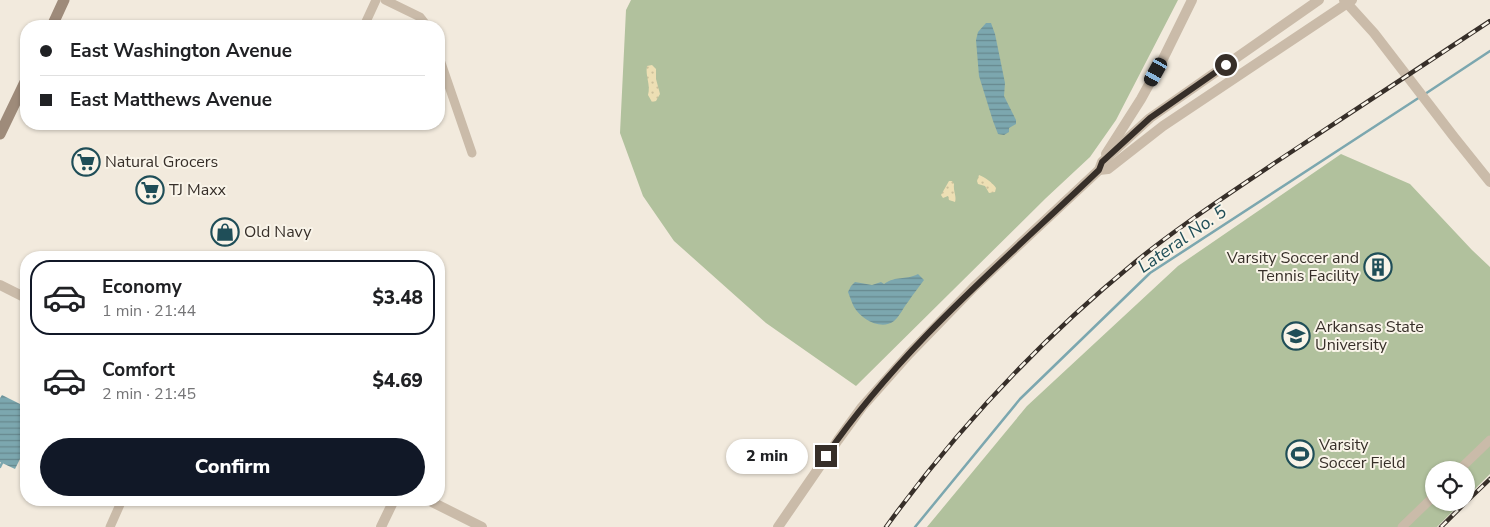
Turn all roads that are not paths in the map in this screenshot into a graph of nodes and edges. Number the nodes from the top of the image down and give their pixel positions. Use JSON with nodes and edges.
{"nodes":[{"id":1,"x":64,"y":0,"type":"edge"},
{"id":2,"x":376,"y":0,"type":"edge"},
{"id":3,"x":385,"y":0,"type":"edge"},
{"id":4,"x":1192,"y":0,"type":"edge"},
{"id":5,"x":1308,"y":0,"type":"edge"},
{"id":6,"x":1319,"y":0,"type":"edge"},
{"id":7,"x":1347,"y":1,"type":"edge"},
{"id":8,"x":1303,"y":11,"type":"junction"},
{"id":9,"x":55,"y":20,"type":"edge"},
{"id":10,"x":367,"y":20,"type":"edge"},
{"id":11,"x":422,"y":20,"type":"edge"},
{"id":12,"x":445,"y":75,"type":"edge"},
{"id":13,"x":20,"y":92,"type":"edge"},
{"id":14,"x":0,"y":134,"type":"edge"},
{"id":15,"x":472,"y":153,"type":"dead end"},
{"id":16,"x":1101,"y":166,"type":"junction"},
{"id":17,"x":1490,"y":182,"type":"edge"},
{"id":18,"x":0,"y":285,"type":"edge"},
{"id":19,"x":20,"y":295,"type":"edge"},
{"id":20,"x":1490,"y":440,"type":"edge"},
{"id":21,"x":1468,"y":461,"type":"edge"},
{"id":22,"x":1425,"y":505,"type":"edge"},
{"id":23,"x":119,"y":506,"type":"edge"},
{"id":24,"x":391,"y":506,"type":"edge"},
{"id":25,"x":440,"y":506,"type":"edge"},
{"id":26,"x":478,"y":526,"type":"edge"},
{"id":27,"x":110,"y":527,"type":"edge"},
{"id":28,"x":381,"y":527,"type":"edge"},
{"id":29,"x":778,"y":527,"type":"edge"},
{"id":30,"x":1402,"y":527,"type":"edge"}],
"edges":[{"from":1,"to":9,"type":"main road"},
{"from":2,"to":10,"type":"street"},
{"from":3,"to":11,"type":"street"},
{"from":4,"to":16,"type":"street"},
{"from":5,"to":8,"type":"street"},
{"from":6,"to":8,"type":"street"},
{"from":7,"to":16,"type":"street"},
{"from":7,"to":17,"type":"street"},
{"from":8,"to":16,"type":"street"},
{"from":12,"to":15,"type":"street"},
{"from":13,"to":14,"type":"main road"},
{"from":16,"to":29,"type":"street"},
{"from":18,"to":19,"type":"street"},
{"from":20,"to":21,"type":"street"},
{"from":22,"to":30,"type":"street"},
{"from":23,"to":27,"type":"street"},
{"from":24,"to":28,"type":"street"},
{"from":25,"to":26,"type":"street"}]}
